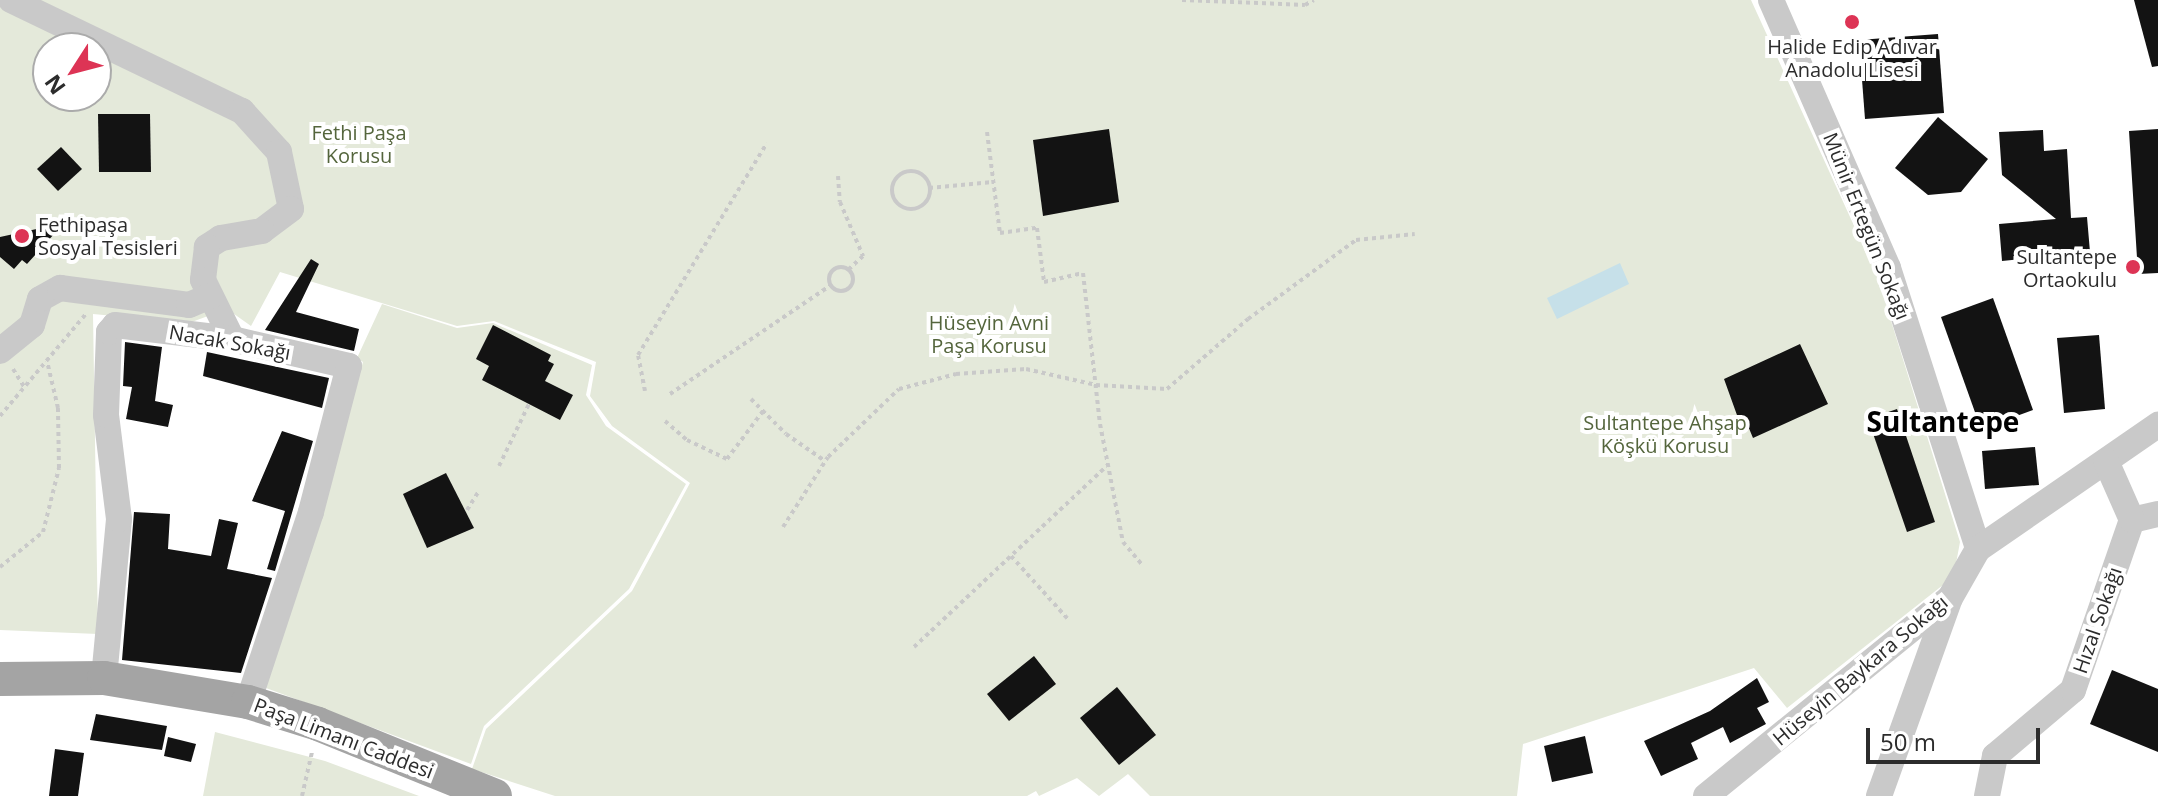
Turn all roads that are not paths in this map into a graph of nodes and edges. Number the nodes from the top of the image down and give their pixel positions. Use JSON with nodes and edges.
{"nodes":[{"id":1,"x":11,"y":0,"type":"edge"},
{"id":2,"x":1771,"y":0,"type":"edge"},
{"id":3,"x":210,"y":296,"type":"junction"},
{"id":4,"x":232,"y":339,"type":"junction"},
{"id":5,"x":0,"y":351,"type":"edge"},
{"id":6,"x":2158,"y":425,"type":"edge"},
{"id":7,"x":2106,"y":461,"type":"junction"},
{"id":8,"x":2158,"y":514,"type":"edge"},
{"id":9,"x":2132,"y":520,"type":"junction"},
{"id":10,"x":1978,"y":549,"type":"junction"},
{"id":11,"x":1950,"y":598,"type":"junction"},
{"id":12,"x":104,"y":678,"type":"junction"},
{"id":13,"x":0,"y":679,"type":"edge"},
{"id":14,"x":248,"y":702,"type":"junction"},
{"id":15,"x":495,"y":796,"type":"edge"},
{"id":16,"x":1706,"y":796,"type":"edge"},
{"id":17,"x":1879,"y":796,"type":"edge"},
{"id":18,"x":1987,"y":796,"type":"edge"}],
"edges":[{"from":1,"to":3,"type":"street"},
{"from":2,"to":10,"type":"street","name":"Münir Ertegün Sokağı"},
{"from":3,"to":4,"type":"street"},
{"from":3,"to":5,"type":"street"},
{"from":4,"to":12,"type":"street","name":"Nacak Sokağı"},
{"from":4,"to":14,"type":"street","name":"Nacak Sokağı"},
{"from":6,"to":7,"type":"street","name":"Hüseyin Baykara Sokağı"},
{"from":7,"to":9,"type":"street"},
{"from":7,"to":10,"type":"street","name":"Hüseyin Baykara Sokağı"},
{"from":8,"to":9,"type":"street"},
{"from":9,"to":18,"type":"street","name":"Hızal Sokağı"},
{"from":10,"to":11,"type":"street","name":"Hüseyin Baykara Sokağı"},
{"from":11,"to":16,"type":"street","name":"Hüseyin Baykara Sokağı"},
{"from":11,"to":17,"type":"street"},
{"from":12,"to":13,"type":"main road","name":"Paşa Limanı Caddesi"},
{"from":12,"to":14,"type":"main road","name":"Paşa Limanı Caddesi"},
{"from":14,"to":15,"type":"main road","name":"Paşa Limanı Caddesi"}]}
